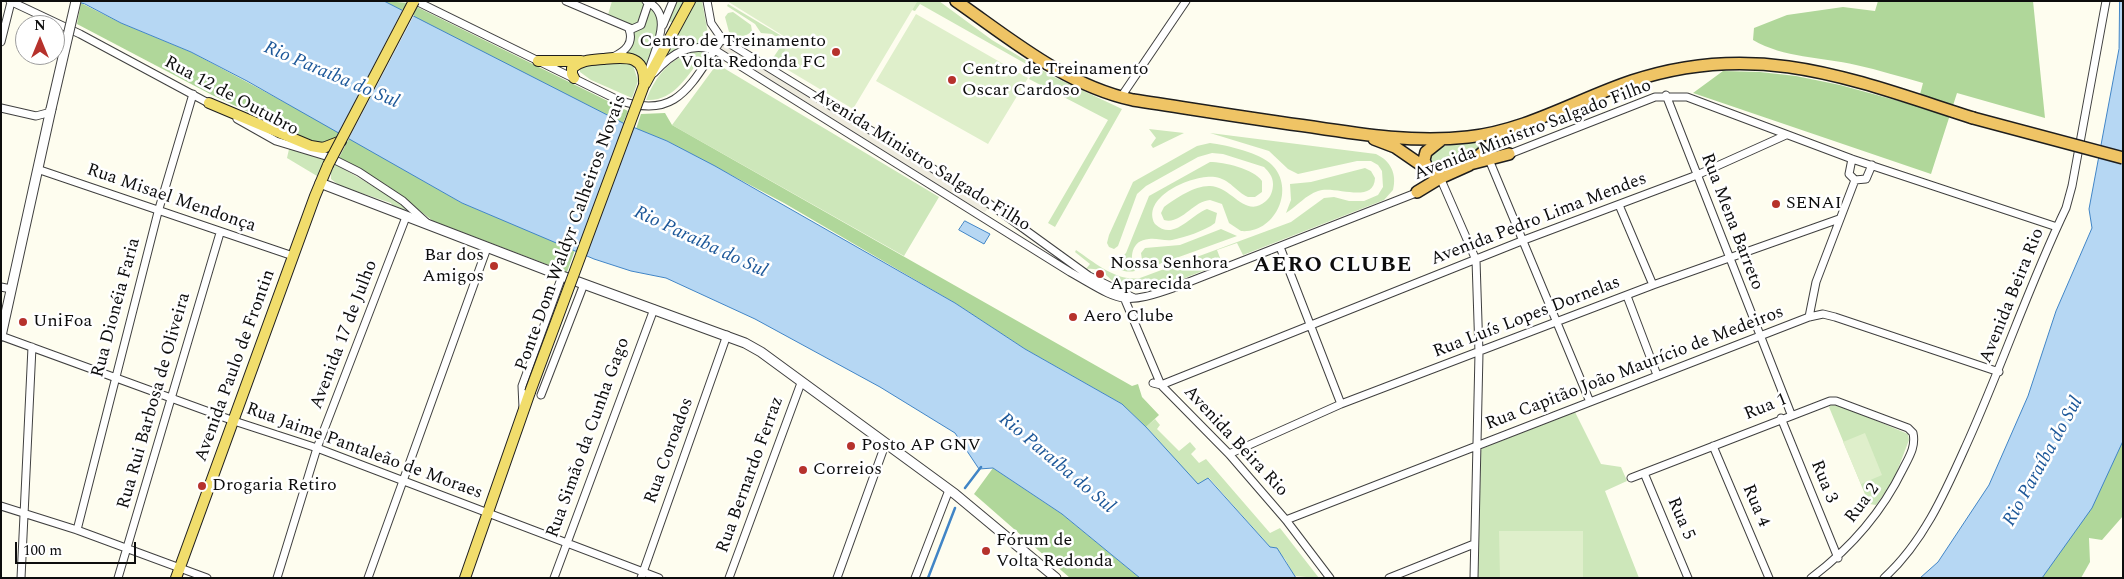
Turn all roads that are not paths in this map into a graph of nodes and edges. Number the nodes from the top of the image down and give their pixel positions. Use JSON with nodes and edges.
{"nodes":[{"id":1,"x":11,"y":1,"type":"edge"},
{"id":2,"x":76,"y":1,"type":"edge"},
{"id":3,"x":415,"y":1,"type":"edge"},
{"id":4,"x":566,"y":1,"type":"edge"},
{"id":5,"x":673,"y":1,"type":"edge"},
{"id":6,"x":690,"y":1,"type":"edge"},
{"id":7,"x":707,"y":1,"type":"edge"},
{"id":8,"x":956,"y":1,"type":"edge"},
{"id":9,"x":1186,"y":1,"type":"edge"},
{"id":10,"x":2106,"y":1,"type":"edge"},
{"id":11,"x":648,"y":2,"type":"edge"},
{"id":12,"x":629,"y":29,"type":"junction"},
{"id":13,"x":661,"y":30,"type":"junction"},
{"id":14,"x":722,"y":39,"type":"junction"},
{"id":15,"x":1,"y":42,"type":"edge"},
{"id":16,"x":714,"y":50,"type":"junction"},
{"id":17,"x":611,"y":58,"type":"junction"},
{"id":18,"x":538,"y":61,"type":"junction"},
{"id":19,"x":581,"y":62,"type":"junction"},
{"id":20,"x":574,"y":78,"type":"junction"},
{"id":21,"x":644,"y":85,"type":"junction"},
{"id":22,"x":193,"y":94,"type":"junction"},
{"id":23,"x":1666,"y":95,"type":"junction"},
{"id":24,"x":1121,"y":97,"type":"junction"},
{"id":25,"x":209,"y":103,"type":"junction"},
{"id":26,"x":1,"y":108,"type":"edge"},
{"id":27,"x":51,"y":110,"type":"junction"},
{"id":28,"x":1507,"y":130,"type":"junction"},
{"id":29,"x":1354,"y":133,"type":"junction"},
{"id":30,"x":1786,"y":136,"type":"junction"},
{"id":31,"x":1441,"y":140,"type":"junction"},
{"id":32,"x":341,"y":141,"type":"junction"},
{"id":33,"x":1509,"y":154,"type":"junction"},
{"id":34,"x":2123,"y":158,"type":"edge"},
{"id":35,"x":1852,"y":159,"type":"junction"},
{"id":36,"x":1490,"y":162,"type":"junction"},
{"id":37,"x":1469,"y":165,"type":"junction"},
{"id":38,"x":1872,"y":165,"type":"junction"},
{"id":39,"x":1426,"y":168,"type":"junction"},
{"id":40,"x":40,"y":170,"type":"junction"},
{"id":41,"x":1697,"y":175,"type":"junction"},
{"id":42,"x":1441,"y":180,"type":"junction"},
{"id":43,"x":1855,"y":180,"type":"junction"},
{"id":44,"x":320,"y":183,"type":"junction"},
{"id":45,"x":1417,"y":192,"type":"joint"},
{"id":46,"x":1619,"y":206,"type":"junction"},
{"id":47,"x":158,"y":212,"type":"junction"},
{"id":48,"x":406,"y":217,"type":"junction"},
{"id":49,"x":1839,"y":219,"type":"junction"},
{"id":50,"x":430,"y":226,"type":"junction"},
{"id":51,"x":2057,"y":227,"type":"junction"},
{"id":52,"x":220,"y":232,"type":"junction"},
{"id":53,"x":1524,"y":240,"type":"junction"},
{"id":54,"x":1280,"y":247,"type":"junction"},
{"id":55,"x":486,"y":248,"type":"junction"},
{"id":56,"x":294,"y":256,"type":"junction"},
{"id":57,"x":1728,"y":258,"type":"junction"},
{"id":58,"x":1476,"y":260,"type":"junction"},
{"id":59,"x":562,"y":276,"type":"junction"},
{"id":60,"x":584,"y":284,"type":"junction"},
{"id":61,"x":1653,"y":285,"type":"junction"},
{"id":62,"x":1,"y":287,"type":"edge"},
{"id":63,"x":12,"y":289,"type":"junction"},
{"id":64,"x":1627,"y":296,"type":"junction"},
{"id":65,"x":1137,"y":299,"type":"junction"},
{"id":66,"x":1125,"y":300,"type":"junction"},
{"id":67,"x":654,"y":308,"type":"junction"},
{"id":68,"x":1809,"y":317,"type":"junction"},
{"id":69,"x":1133,"y":318,"type":"junction"},
{"id":70,"x":1558,"y":323,"type":"junction"},
{"id":71,"x":1310,"y":325,"type":"junction"},
{"id":72,"x":727,"y":335,"type":"junction"},
{"id":73,"x":1,"y":336,"type":"edge"},
{"id":74,"x":1760,"y":338,"type":"junction"},
{"id":75,"x":32,"y":347,"type":"junction"},
{"id":76,"x":1479,"y":353,"type":"junction"},
{"id":77,"x":1999,"y":372,"type":"junction"},
{"id":78,"x":1657,"y":374,"type":"junction"},
{"id":79,"x":114,"y":377,"type":"junction"},
{"id":80,"x":801,"y":383,"type":"junction"},
{"id":81,"x":1153,"y":383,"type":"dead end"},
{"id":82,"x":1161,"y":385,"type":"junction"},
{"id":83,"x":535,"y":394,"type":"junction"},
{"id":84,"x":172,"y":399,"type":"junction"},
{"id":85,"x":1590,"y":402,"type":"junction"},
{"id":86,"x":1341,"y":404,"type":"junction"},
{"id":87,"x":524,"y":411,"type":"junction"},
{"id":88,"x":1791,"y":414,"type":"junction"},
{"id":89,"x":1781,"y":418,"type":"junction"},
{"id":90,"x":234,"y":421,"type":"junction"},
{"id":91,"x":1913,"y":433,"type":"joint"},
{"id":92,"x":885,"y":445,"type":"junction"},
{"id":93,"x":1713,"y":446,"type":"junction"},
{"id":94,"x":317,"y":448,"type":"junction"},
{"id":95,"x":1476,"y":448,"type":"junction"},
{"id":96,"x":1229,"y":454,"type":"junction"},
{"id":97,"x":1644,"y":473,"type":"junction"},
{"id":98,"x":1631,"y":478,"type":"dead end"},
{"id":99,"x":403,"y":481,"type":"junction"},
{"id":100,"x":952,"y":492,"type":"junction"},
{"id":101,"x":1,"y":506,"type":"edge"},
{"id":102,"x":488,"y":513,"type":"junction"},
{"id":103,"x":25,"y":514,"type":"junction"},
{"id":104,"x":1286,"y":520,"type":"junction"},
{"id":105,"x":77,"y":530,"type":"junction"},
{"id":106,"x":566,"y":542,"type":"junction"},
{"id":107,"x":1474,"y":544,"type":"junction"},
{"id":108,"x":127,"y":550,"type":"junction"},
{"id":109,"x":1838,"y":558,"type":"junction"},
{"id":110,"x":180,"y":567,"type":"junction"},
{"id":111,"x":642,"y":575,"type":"edge"},
{"id":112,"x":21,"y":578,"type":"edge"},
{"id":113,"x":118,"y":578,"type":"edge"},
{"id":114,"x":176,"y":578,"type":"edge"},
{"id":115,"x":207,"y":578,"type":"edge"},
{"id":116,"x":277,"y":578,"type":"edge"},
{"id":117,"x":368,"y":578,"type":"edge"},
{"id":118,"x":465,"y":578,"type":"edge"},
{"id":119,"x":554,"y":578,"type":"edge"},
{"id":120,"x":659,"y":578,"type":"edge"},
{"id":121,"x":729,"y":578,"type":"edge"},
{"id":122,"x":837,"y":578,"type":"edge"},
{"id":123,"x":915,"y":578,"type":"edge"},
{"id":124,"x":1056,"y":578,"type":"edge"},
{"id":125,"x":1330,"y":578,"type":"edge"},
{"id":126,"x":1389,"y":578,"type":"edge"},
{"id":127,"x":1474,"y":578,"type":"edge"},
{"id":128,"x":1688,"y":578,"type":"edge"},
{"id":129,"x":1769,"y":578,"type":"edge"},
{"id":130,"x":1811,"y":578,"type":"edge"},
{"id":131,"x":1884,"y":578,"type":"edge"}],
"edges":[{"from":1,"to":15,"type":"street"},
{"from":1,"to":22,"type":"street","name":"Rua 12 de Outubro"},
{"from":2,"to":27,"type":"street","bridge":true},
{"from":3,"to":18,"type":"street"},
{"from":3,"to":32,"type":"main road","name":"Avenida Paulo de Frontin","bridge":true},
{"from":4,"to":12,"type":"street"},
{"from":5,"to":13,"type":"street"},
{"from":6,"to":21,"type":"main road","name":"Ponte Dom Waldyr Calheiros Novais"},
{"from":7,"to":14,"type":"street","name":"Avenida Ministro Salgado Filho"},
{"from":8,"to":24,"type":"highway"},
{"from":9,"to":24,"type":"street"},
{"from":10,"to":51,"type":"street","name":"Avenida Beira Rio"},
{"from":11,"to":12,"type":"street"},
{"from":11,"to":13,"type":"street"},
{"from":12,"to":17,"type":"street"},
{"from":13,"to":21,"type":"street"},
{"from":14,"to":16,"type":"street"},
{"from":14,"to":65,"type":"street","name":"Avenida Ministro Salgado Filho"},
{"from":16,"to":20,"type":"street"},
{"from":16,"to":21,"type":"street","name":"Avenida Ministro Salgado Filho"},
{"from":16,"to":66,"type":"street","name":"Avenida Ministro Salgado Filho"},
{"from":17,"to":19,"type":"main road"},
{"from":17,"to":21,"type":"main road"},
{"from":18,"to":19,"type":"main road"},
{"from":18,"to":20,"type":"street"},
{"from":19,"to":20,"type":"main road"},
{"from":21,"to":83,"type":"main road","name":"Ponte Dom Waldyr Calheiros Novais","bridge":true},
{"from":22,"to":25,"type":"street","name":"Rua 12 de Outubro"},
{"from":22,"to":47,"type":"street","name":"Rua Dionéia Faria"},
{"from":23,"to":30,"type":"street","name":"Avenida Ministro Salgado Filho"},
{"from":23,"to":33,"type":"street","name":"Avenida Ministro Salgado Filho"},
{"from":23,"to":41,"type":"street","name":"Rua Mena Barreto"},
{"from":24,"to":29,"type":"highway"},
{"from":25,"to":32,"type":"main road"},
{"from":25,"to":50,"type":"street","name":"Rua 12 de Outubro"},
{"from":26,"to":27,"type":"street"},
{"from":27,"to":40,"type":"street"},
{"from":28,"to":31,"type":"highway"},
{"from":28,"to":34,"type":"highway","bridge":true},
{"from":28,"to":37,"type":"highway"},
{"from":29,"to":31,"type":"highway"},
{"from":29,"to":39,"type":"highway"},
{"from":30,"to":35,"type":"street","name":"Avenida Ministro Salgado Filho"},
{"from":30,"to":41,"type":"street","name":"Avenida Pedro Lima Mendes"},
{"from":31,"to":39,"type":"highway"},
{"from":32,"to":44,"type":"main road","name":"Avenida Paulo de Frontin","bridge":true},
{"from":33,"to":36,"type":"street","name":"Avenida Ministro Salgado Filho"},
{"from":33,"to":37,"type":"highway"},
{"from":35,"to":38,"type":"street","name":"Avenida Ministro Salgado Filho"},
{"from":35,"to":43,"type":"street"},
{"from":36,"to":42,"type":"street","name":"Avenida Ministro Salgado Filho"},
{"from":36,"to":53,"type":"street"},
{"from":37,"to":42,"type":"highway"},
{"from":38,"to":43,"type":"street"},
{"from":38,"to":51,"type":"street","name":"Avenida Ministro Salgado Filho"},
{"from":39,"to":42,"type":"highway"},
{"from":40,"to":47,"type":"street","name":"Rua Misael Mendonça"},
{"from":40,"to":63,"type":"street"},
{"from":41,"to":46,"type":"street","name":"Avenida Pedro Lima Mendes"},
{"from":41,"to":57,"type":"street","name":"Rua Mena Barreto"},
{"from":42,"to":45,"type":"highway"},
{"from":42,"to":58,"type":"street"},
{"from":43,"to":49,"type":"street"},
{"from":44,"to":48,"type":"street"},
{"from":44,"to":56,"type":"main road","name":"Avenida Paulo de Frontin"},
{"from":45,"to":54,"type":"street","name":"Avenida Ministro Salgado Filho"},
{"from":46,"to":53,"type":"street","name":"Avenida Pedro Lima Mendes"},
{"from":46,"to":61,"type":"street"},
{"from":47,"to":52,"type":"street","name":"Rua Misael Mendonça"},
{"from":47,"to":79,"type":"street","name":"Rua Dionéia Faria"},
{"from":48,"to":50,"type":"street"},
{"from":48,"to":94,"type":"street","name":"Avenida 17 de Julho"},
{"from":49,"to":57,"type":"street","name":"Rua Luís Lopes Dornelas"},
{"from":49,"to":68,"type":"street"},
{"from":50,"to":55,"type":"street"},
{"from":51,"to":77,"type":"street","name":"Avenida Beira Rio"},
{"from":52,"to":56,"type":"street","name":"Rua Misael Mendonça"},
{"from":52,"to":84,"type":"street","name":"Rua Rui Barbosa de Oliveira"},
{"from":53,"to":58,"type":"street","name":"Avenida Pedro Lima Mendes"},
{"from":53,"to":70,"type":"street"},
{"from":54,"to":65,"type":"street","name":"Avenida Ministro Salgado Filho"},
{"from":54,"to":71,"type":"street"},
{"from":55,"to":59,"type":"street"},
{"from":55,"to":99,"type":"street"},
{"from":56,"to":90,"type":"main road","name":"Avenida Paulo de Frontin"},
{"from":57,"to":61,"type":"street","name":"Rua Luís Lopes Dornelas"},
{"from":57,"to":74,"type":"street","name":"Rua Mena Barreto"},
{"from":58,"to":71,"type":"street","name":"Avenida Pedro Lima Mendes"},
{"from":58,"to":76,"type":"street"},
{"from":59,"to":60,"type":"street"},
{"from":59,"to":87,"type":"street"},
{"from":60,"to":67,"type":"street"},
{"from":60,"to":83,"type":"street"},
{"from":61,"to":64,"type":"street","name":"Rua Luís Lopes Dornelas"},
{"from":62,"to":63,"type":"street"},
{"from":63,"to":73,"type":"street"},
{"from":64,"to":70,"type":"street","name":"Rua Luís Lopes Dornelas"},
{"from":64,"to":78,"type":"street"},
{"from":65,"to":66,"type":"street","name":"Avenida Ministro Salgado Filho"},
{"from":65,"to":69,"type":"street"},
{"from":66,"to":69,"type":"street","name":"Avenida Beira Rio"},
{"from":67,"to":72,"type":"street"},
{"from":67,"to":106,"type":"street","name":"Rua Simão da Cunha Gago"},
{"from":68,"to":74,"type":"street","name":"Rua Capitão João Maurício de Medeiros"},
{"from":68,"to":77,"type":"street","name":"Rua Capitão João Maurício de Medeiros"},
{"from":69,"to":82,"type":"street","name":"Avenida Beira Rio"},
{"from":70,"to":76,"type":"street","name":"Rua Luís Lopes Dornelas"},
{"from":70,"to":85,"type":"street"},
{"from":71,"to":82,"type":"street","name":"Avenida Pedro Lima Mendes"},
{"from":71,"to":86,"type":"street"},
{"from":72,"to":80,"type":"street"},
{"from":72,"to":111,"type":"street","name":"Rua Coroados"},
{"from":73,"to":75,"type":"street","name":"Rua Jaime Pantaleão de Moraes"},
{"from":74,"to":78,"type":"street","name":"Rua Capitão João Maurício de Medeiros"},
{"from":74,"to":88,"type":"street","name":"Rua Mena Barreto"},
{"from":75,"to":79,"type":"street","name":"Rua Jaime Pantaleão de Moraes"},
{"from":75,"to":103,"type":"street"},
{"from":76,"to":86,"type":"street","name":"Rua Luís Lopes Dornelas"},
{"from":76,"to":95,"type":"street"},
{"from":77,"to":131,"type":"street","name":"Avenida Beira Rio"},
{"from":78,"to":85,"type":"street","name":"Rua Capitão João Maurício de Medeiros"},
{"from":79,"to":84,"type":"street","name":"Rua Jaime Pantaleão de Moraes"},
{"from":79,"to":105,"type":"street","name":"Rua Dionéia Faria"},
{"from":80,"to":92,"type":"street"},
{"from":80,"to":121,"type":"street","name":"Rua Bernardo Ferraz"},
{"from":81,"to":82,"type":"street"},
{"from":82,"to":96,"type":"street","name":"Avenida Beira Rio"},
{"from":83,"to":87,"type":"main road","name":"Ponte Dom Waldyr Calheiros Novais"},
{"from":84,"to":90,"type":"street","name":"Rua Jaime Pantaleão de Moraes"},
{"from":84,"to":108,"type":"street","name":"Rua Rui Barbosa de Oliveira"},
{"from":85,"to":95,"type":"street","name":"Rua Capitão João Maurício de Medeiros"},
{"from":86,"to":96,"type":"street","name":"Rua Luís Lopes Dornelas"},
{"from":87,"to":102,"type":"main road","name":"Ponte Dom Waldyr Calheiros Novais"},
{"from":88,"to":89,"type":"street","name":"Rua 1"},
{"from":88,"to":91,"type":"street","name":"Rua 1"},
{"from":89,"to":93,"type":"street","name":"Rua 1"},
{"from":89,"to":109,"type":"street","name":"Rua 3"},
{"from":90,"to":94,"type":"street","name":"Rua Jaime Pantaleão de Moraes"},
{"from":90,"to":110,"type":"main road","name":"Avenida Paulo de Frontin"},
{"from":91,"to":109,"type":"street","name":"Rua 2"},
{"from":92,"to":100,"type":"street"},
{"from":92,"to":122,"type":"street"},
{"from":93,"to":97,"type":"street","name":"Rua 1"},
{"from":93,"to":129,"type":"street","name":"Rua 4"},
{"from":94,"to":99,"type":"street","name":"Rua Jaime Pantaleão de Moraes"},
{"from":94,"to":116,"type":"street","name":"Avenida 17 de Julho"},
{"from":95,"to":104,"type":"street","name":"Rua Capitão João Maurício de Medeiros"},
{"from":95,"to":107,"type":"street"},
{"from":96,"to":104,"type":"street","name":"Avenida Beira Rio"},
{"from":97,"to":98,"type":"street","name":"Rua 1"},
{"from":97,"to":128,"type":"street","name":"Rua 5"},
{"from":99,"to":102,"type":"street","name":"Rua Jaime Pantaleão de Moraes"},
{"from":99,"to":117,"type":"street"},
{"from":100,"to":123,"type":"street"},
{"from":100,"to":124,"type":"street"},
{"from":101,"to":103,"type":"street"},
{"from":102,"to":106,"type":"street","name":"Rua Jaime Pantaleão de Moraes"},
{"from":102,"to":118,"type":"main road","name":"Ponte Dom Waldyr Calheiros Novais"},
{"from":103,"to":105,"type":"street"},
{"from":103,"to":112,"type":"street"},
{"from":104,"to":125,"type":"street","name":"Avenida Beira Rio"},
{"from":105,"to":108,"type":"street"},
{"from":106,"to":111,"type":"street","name":"Rua Jaime Pantaleão de Moraes"},
{"from":106,"to":119,"type":"street","name":"Rua Simão da Cunha Gago"},
{"from":107,"to":126,"type":"street"},
{"from":107,"to":127,"type":"street"},
{"from":108,"to":110,"type":"street"},
{"from":108,"to":113,"type":"street","name":"Rua Rui Barbosa de Oliveira"},
{"from":109,"to":130,"type":"street","name":"Rua 2"},
{"from":110,"to":114,"type":"main road","name":"Avenida Paulo de Frontin"},
{"from":110,"to":115,"type":"street"},
{"from":111,"to":120,"type":"street","name":"Rua Jaime Pantaleão de Moraes"}]}
